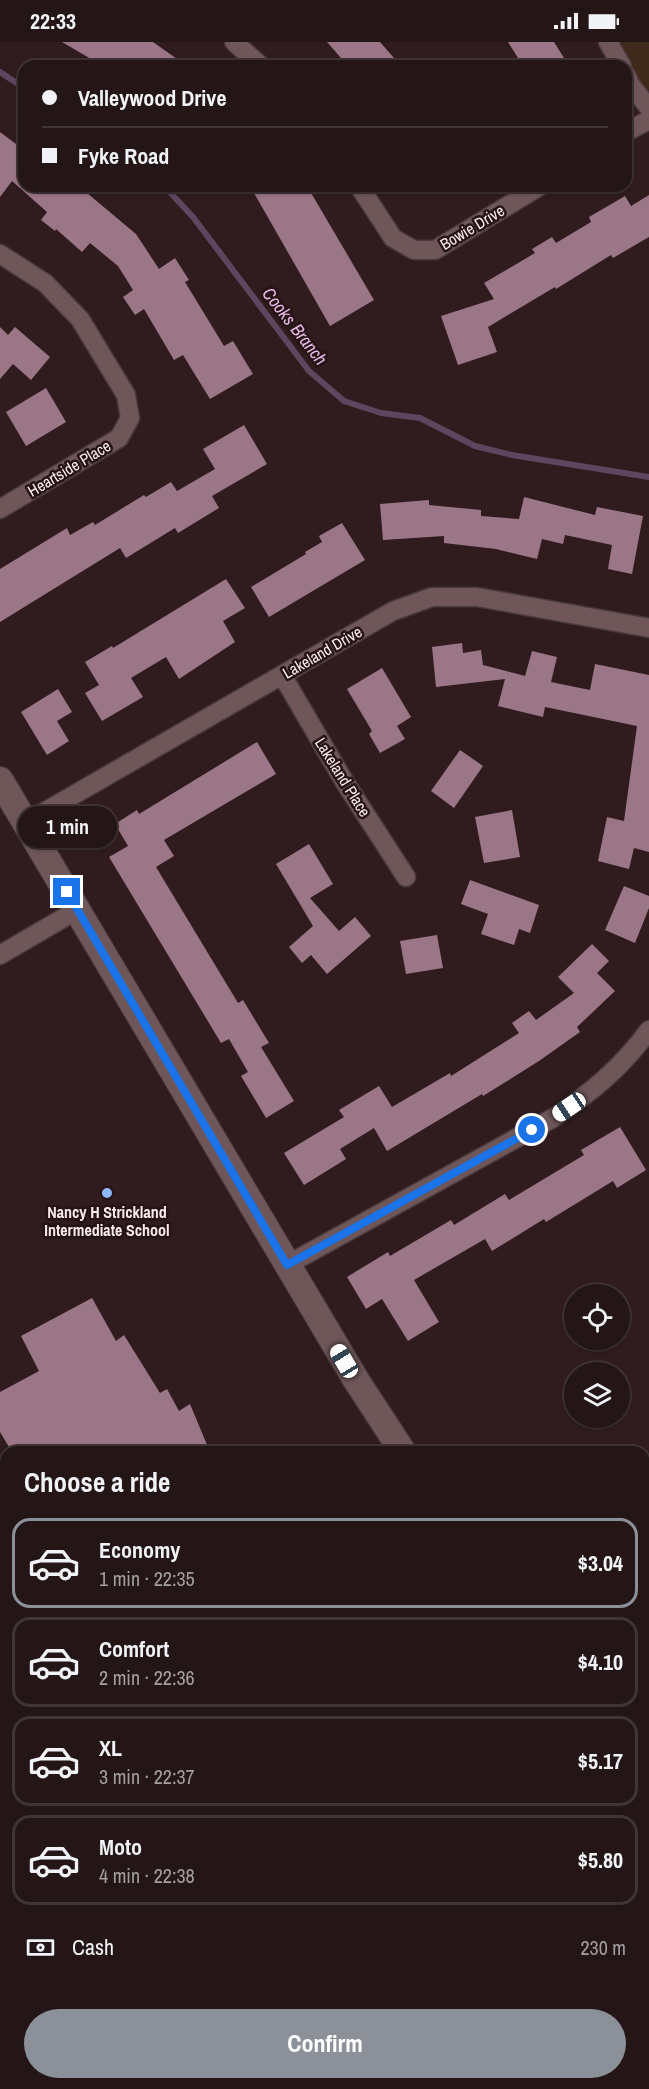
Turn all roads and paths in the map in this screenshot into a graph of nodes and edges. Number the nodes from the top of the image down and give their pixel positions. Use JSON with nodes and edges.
{"nodes":[{"id":1,"x":234,"y":42,"type":"edge"},
{"id":2,"x":608,"y":42,"type":"edge"},
{"id":3,"x":254,"y":60,"type":"edge"},
{"id":4,"x":618,"y":60,"type":"edge"},
{"id":5,"x":632,"y":87,"type":"edge"},
{"id":6,"x":649,"y":108,"type":"edge"},
{"id":7,"x":649,"y":120,"type":"edge"},
{"id":8,"x":632,"y":129,"type":"edge"},
{"id":9,"x":363,"y":192,"type":"edge"},
{"id":10,"x":530,"y":192,"type":"edge"},
{"id":11,"x":0,"y":254,"type":"edge"},
{"id":12,"x":0,"y":509,"type":"edge"},
{"id":13,"x":649,"y":628,"type":"edge"},
{"id":14,"x":282,"y":675,"type":"junction"},
{"id":15,"x":0,"y":780,"type":"edge"},
{"id":16,"x":25,"y":822,"type":"junction"},
{"id":17,"x":406,"y":877,"type":"dead end"},
{"id":18,"x":77,"y":910,"type":"junction"},
{"id":19,"x":0,"y":955,"type":"edge"},
{"id":20,"x":649,"y":1030,"type":"edge"},
{"id":21,"x":287,"y":1265,"type":"junction"},
{"id":22,"x":399,"y":1446,"type":"edge"}],
"edges":[{"from":1,"to":3,"type":"street"},
{"from":2,"to":4,"type":"street"},
{"from":5,"to":6,"type":"street"},
{"from":7,"to":8,"type":"street"},
{"from":9,"to":10,"type":"street","name":"Bowie Drive"},
{"from":11,"to":12,"type":"street","name":"Heartside Place"},
{"from":13,"to":14,"type":"street","name":"Lakeland Drive"},
{"from":14,"to":16,"type":"street","name":"Lakeland Drive"},
{"from":14,"to":17,"type":"street","name":"Lakeland Place"},
{"from":15,"to":16,"type":"street"},
{"from":16,"to":18,"type":"street"},
{"from":18,"to":19,"type":"street"},
{"from":18,"to":21,"type":"street"},
{"from":20,"to":21,"type":"street"},
{"from":21,"to":22,"type":"street"}]}
